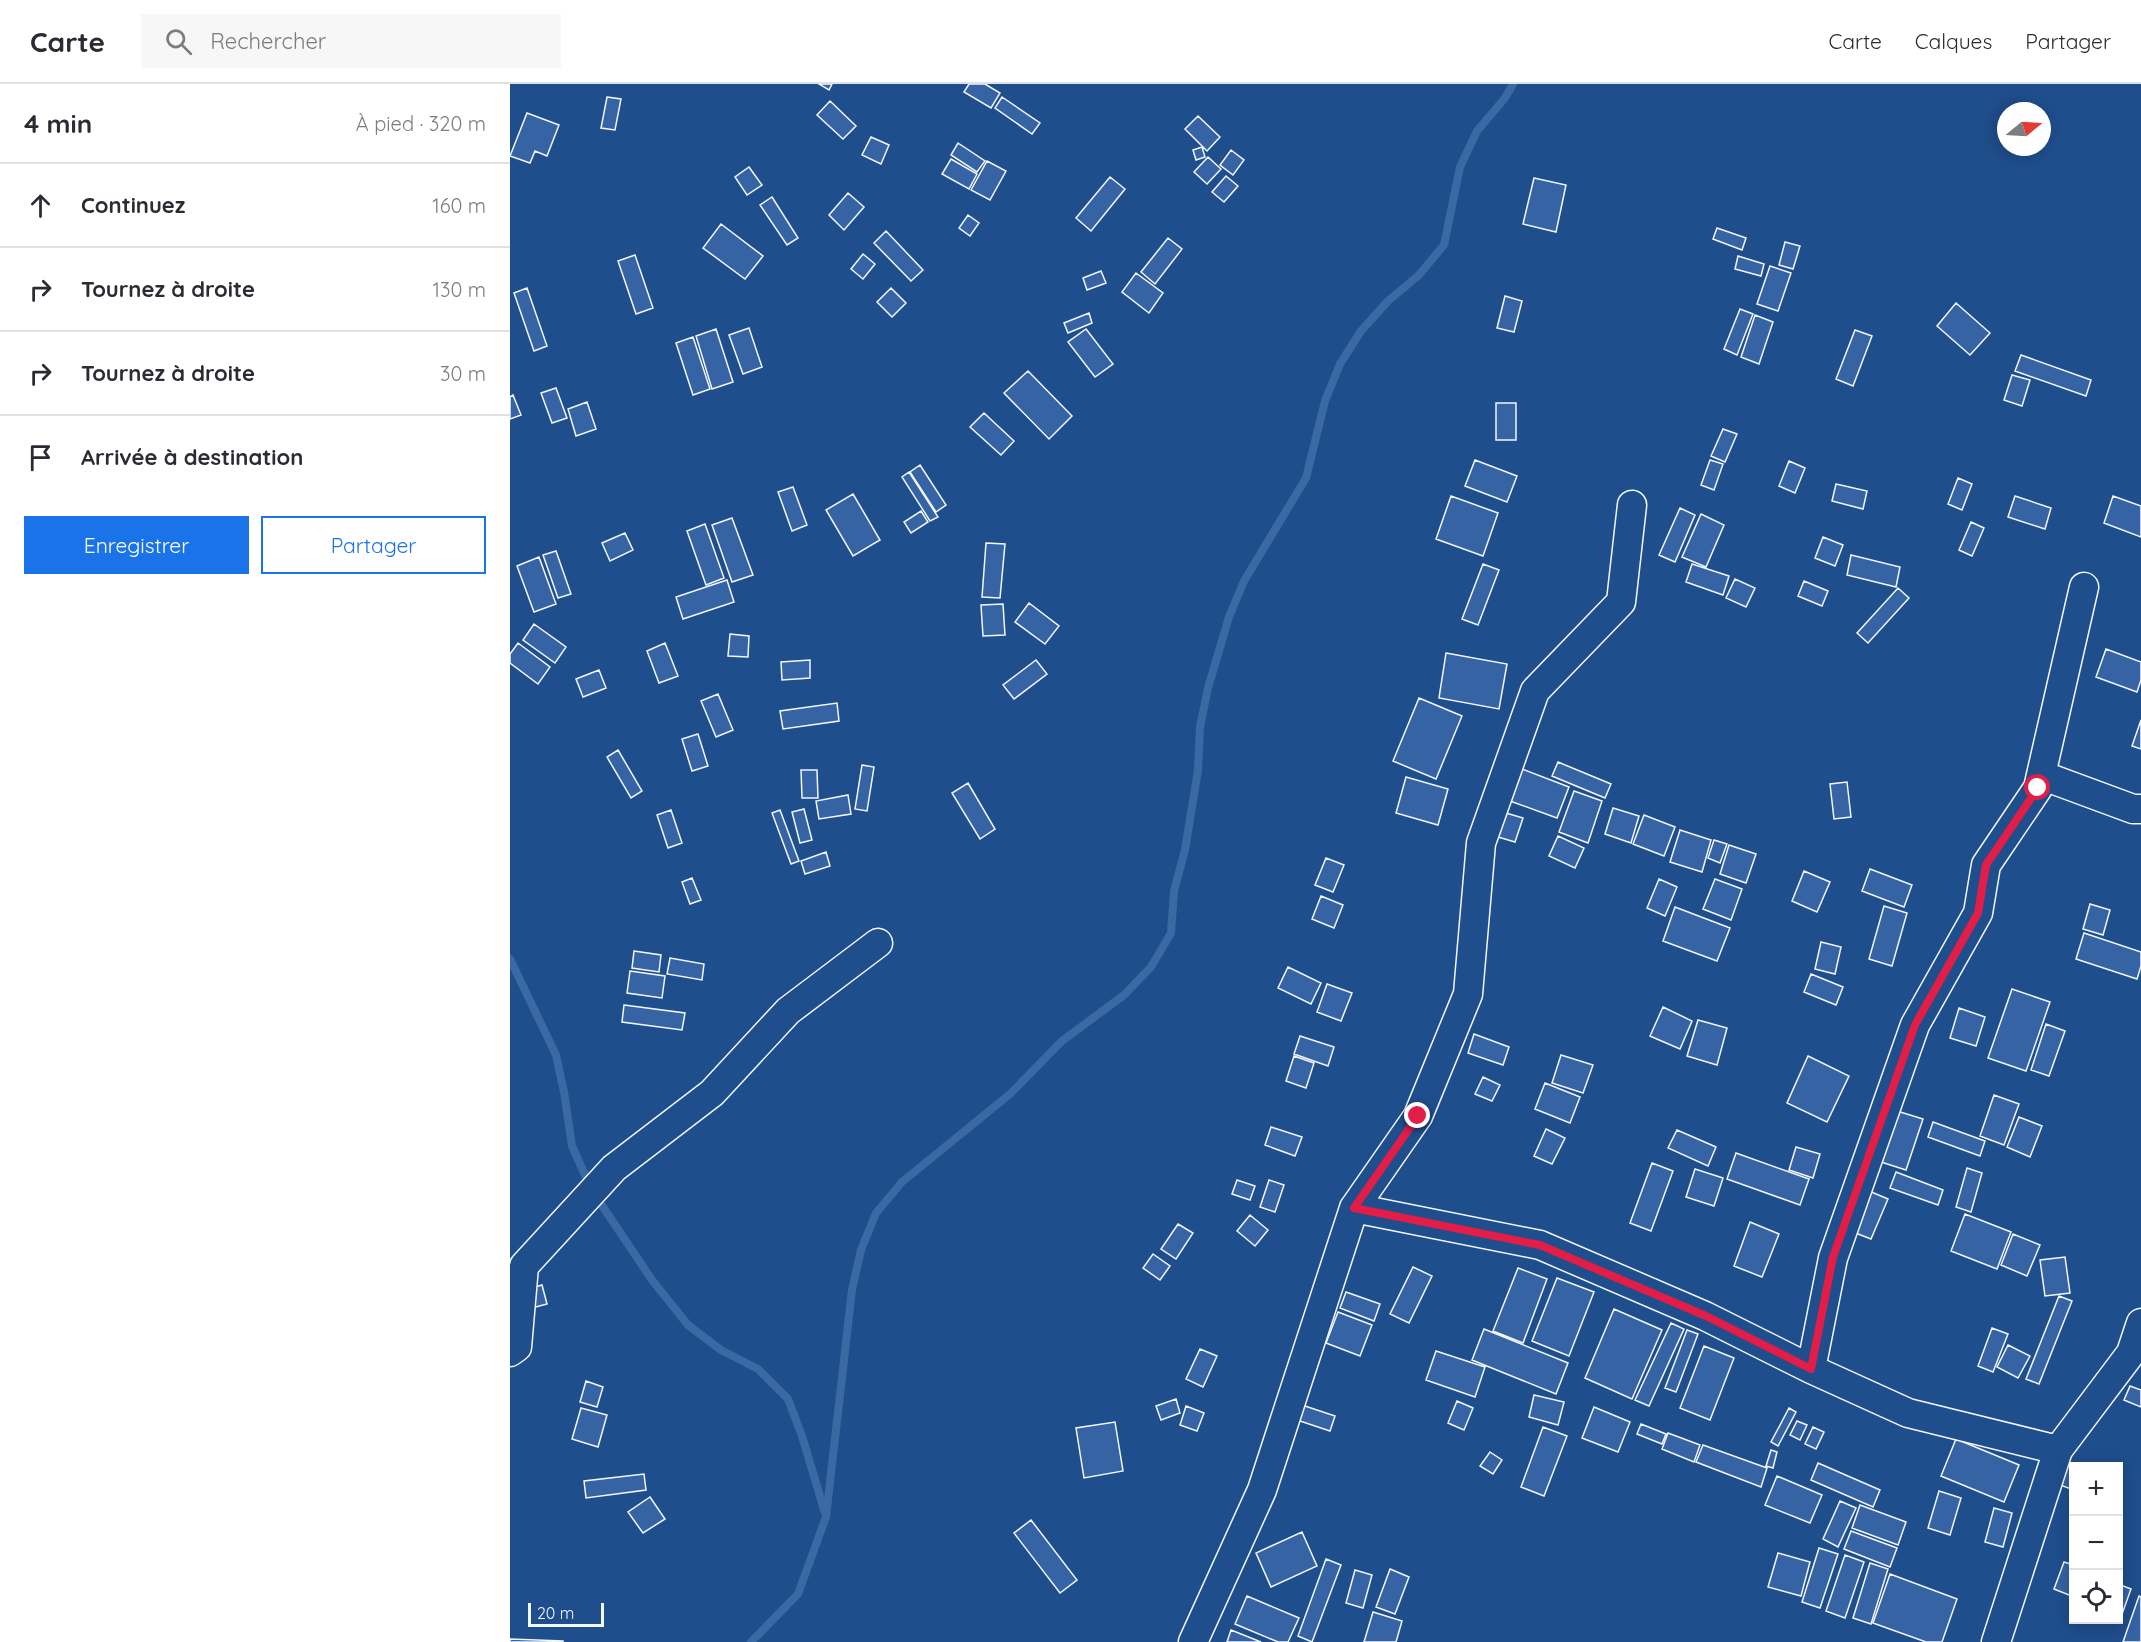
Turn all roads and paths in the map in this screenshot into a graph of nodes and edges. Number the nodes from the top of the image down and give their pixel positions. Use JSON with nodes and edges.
{"nodes":[{"id":1,"x":1632,"y":505,"type":"dead end"},
{"id":2,"x":2084,"y":588,"type":"dead end"},
{"id":3,"x":2041,"y":775,"type":"junction"},
{"id":4,"x":2141,"y":808,"type":"edge"},
{"id":5,"x":878,"y":943,"type":"dead end"},
{"id":6,"x":1354,"y":1208,"type":"junction"},
{"id":7,"x":2141,"y":1323,"type":"edge"},
{"id":8,"x":510,"y":1352,"type":"edge"},
{"id":9,"x":1811,"y":1369,"type":"junction"},
{"id":10,"x":2058,"y":1450,"type":"junction"},
{"id":11,"x":1193,"y":1642,"type":"edge"},
{"id":12,"x":1996,"y":1642,"type":"edge"}],
"edges":[{"from":1,"to":6,"type":"street"},
{"from":2,"to":3,"type":"street"},
{"from":3,"to":4,"type":"street"},
{"from":3,"to":9,"type":"street"},
{"from":5,"to":8,"type":"street"},
{"from":6,"to":9,"type":"street"},
{"from":6,"to":11,"type":"street"},
{"from":7,"to":10,"type":"street"},
{"from":9,"to":10,"type":"street"},
{"from":10,"to":12,"type":"street"}]}
